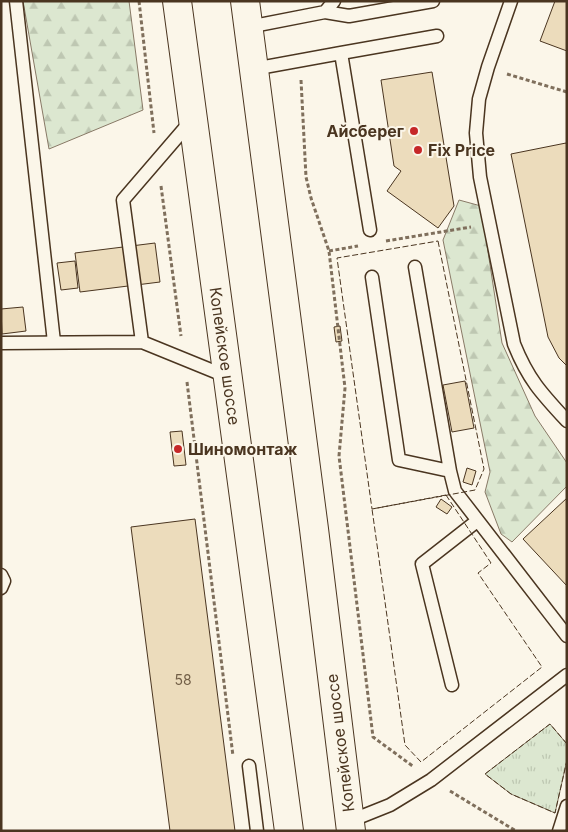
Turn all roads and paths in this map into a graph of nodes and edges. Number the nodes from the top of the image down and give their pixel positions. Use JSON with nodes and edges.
{"nodes":[{"id":1,"x":16,"y":1,"type":"edge"},
{"id":2,"x":139,"y":1,"type":"edge"},
{"id":3,"x":177,"y":1,"type":"edge"},
{"id":4,"x":334,"y":1,"type":"edge"},
{"id":5,"x":433,"y":1,"type":"edge"},
{"id":6,"x":512,"y":1,"type":"edge"},
{"id":7,"x":325,"y":12,"type":"junction"},
{"id":8,"x":246,"y":14,"type":"edge"},
{"id":9,"x":437,"y":36,"type":"dead end"},
{"id":10,"x":340,"y":54,"type":"junction"},
{"id":11,"x":298,"y":60,"type":"junction"},
{"id":12,"x":488,"y":68,"type":"junction"},
{"id":13,"x":253,"y":69,"type":"junction"},
{"id":14,"x":567,"y":92,"type":"edge"},
{"id":15,"x":193,"y":118,"type":"junction"},
{"id":16,"x":157,"y":160,"type":"junction"},
{"id":17,"x":490,"y":223,"type":"junction"},
{"id":18,"x":370,"y":230,"type":"dead end"},
{"id":19,"x":386,"y":241,"type":"dead end"},
{"id":20,"x":367,"y":244,"type":"dead end"},
{"id":21,"x":329,"y":251,"type":"junction"},
{"id":22,"x":415,"y":267,"type":"dead end"},
{"id":23,"x":372,"y":278,"type":"dead end"},
{"id":24,"x":54,"y":342,"type":"junction"},
{"id":25,"x":142,"y":342,"type":"junction"},
{"id":26,"x":1,"y":343,"type":"edge"},
{"id":27,"x":184,"y":359,"type":"junction"},
{"id":28,"x":228,"y":377,"type":"junction"},
{"id":29,"x":567,"y":421,"type":"edge"},
{"id":30,"x":450,"y":471,"type":"junction"},
{"id":31,"x":477,"y":521,"type":"junction"},
{"id":32,"x":1,"y":575,"type":"edge"},
{"id":33,"x":1,"y":588,"type":"edge"},
{"id":34,"x":567,"y":636,"type":"edge"},
{"id":35,"x":567,"y":674,"type":"edge"},
{"id":36,"x":452,"y":685,"type":"dead end"},
{"id":37,"x":233,"y":762,"type":"dead end"},
{"id":38,"x":249,"y":766,"type":"dead end"},
{"id":39,"x":431,"y":780,"type":"junction"},
{"id":40,"x":567,"y":806,"type":"edge"},
{"id":41,"x":350,"y":826,"type":"edge"},
{"id":42,"x":257,"y":831,"type":"edge"},
{"id":43,"x":289,"y":831,"type":"edge"},
{"id":44,"x":516,"y":831,"type":"edge"},
{"id":45,"x":559,"y":831,"type":"edge"}],
"edges":[{"from":1,"to":24,"type":"lane"},
{"from":2,"to":16,"type":"path"},
{"from":3,"to":15,"type":"main road","name":"Копейское шоссе"},
{"from":4,"to":7,"type":"lane"},
{"from":5,"to":7,"type":"lane"},
{"from":6,"to":12,"type":"lane"},
{"from":7,"to":8,"type":"lane"},
{"from":8,"to":13,"type":"main road","name":"Копейское шоссе"},
{"from":9,"to":10,"type":"lane"},
{"from":10,"to":11,"type":"lane"},
{"from":10,"to":18,"type":"lane"},
{"from":11,"to":13,"type":"lane"},
{"from":11,"to":21,"type":"path"},
{"from":12,"to":14,"type":"path"},
{"from":12,"to":17,"type":"lane"},
{"from":13,"to":41,"type":"main road","name":"Копейское шоссе"},
{"from":15,"to":16,"type":"lane"},
{"from":15,"to":28,"type":"main road","name":"Копейское шоссе"},
{"from":16,"to":25,"type":"lane"},
{"from":16,"to":27,"type":"path"},
{"from":17,"to":19,"type":"path"},
{"from":17,"to":29,"type":"lane"},
{"from":20,"to":21,"type":"path"},
{"from":21,"to":39,"type":"path"},
{"from":22,"to":30,"type":"lane"},
{"from":23,"to":30,"type":"lane"},
{"from":24,"to":25,"type":"lane"},
{"from":24,"to":26,"type":"lane"},
{"from":25,"to":27,"type":"lane"},
{"from":27,"to":28,"type":"lane"},
{"from":27,"to":37,"type":"path"},
{"from":28,"to":43,"type":"main road","name":"Копейское шоссе"},
{"from":30,"to":31,"type":"lane"},
{"from":31,"to":34,"type":"lane"},
{"from":31,"to":36,"type":"lane"},
{"from":32,"to":33,"type":"lane"},
{"from":35,"to":39,"type":"lane"},
{"from":38,"to":42,"type":"lane"},
{"from":39,"to":41,"type":"lane"},
{"from":39,"to":44,"type":"path"},
{"from":40,"to":45,"type":"lane"}]}
